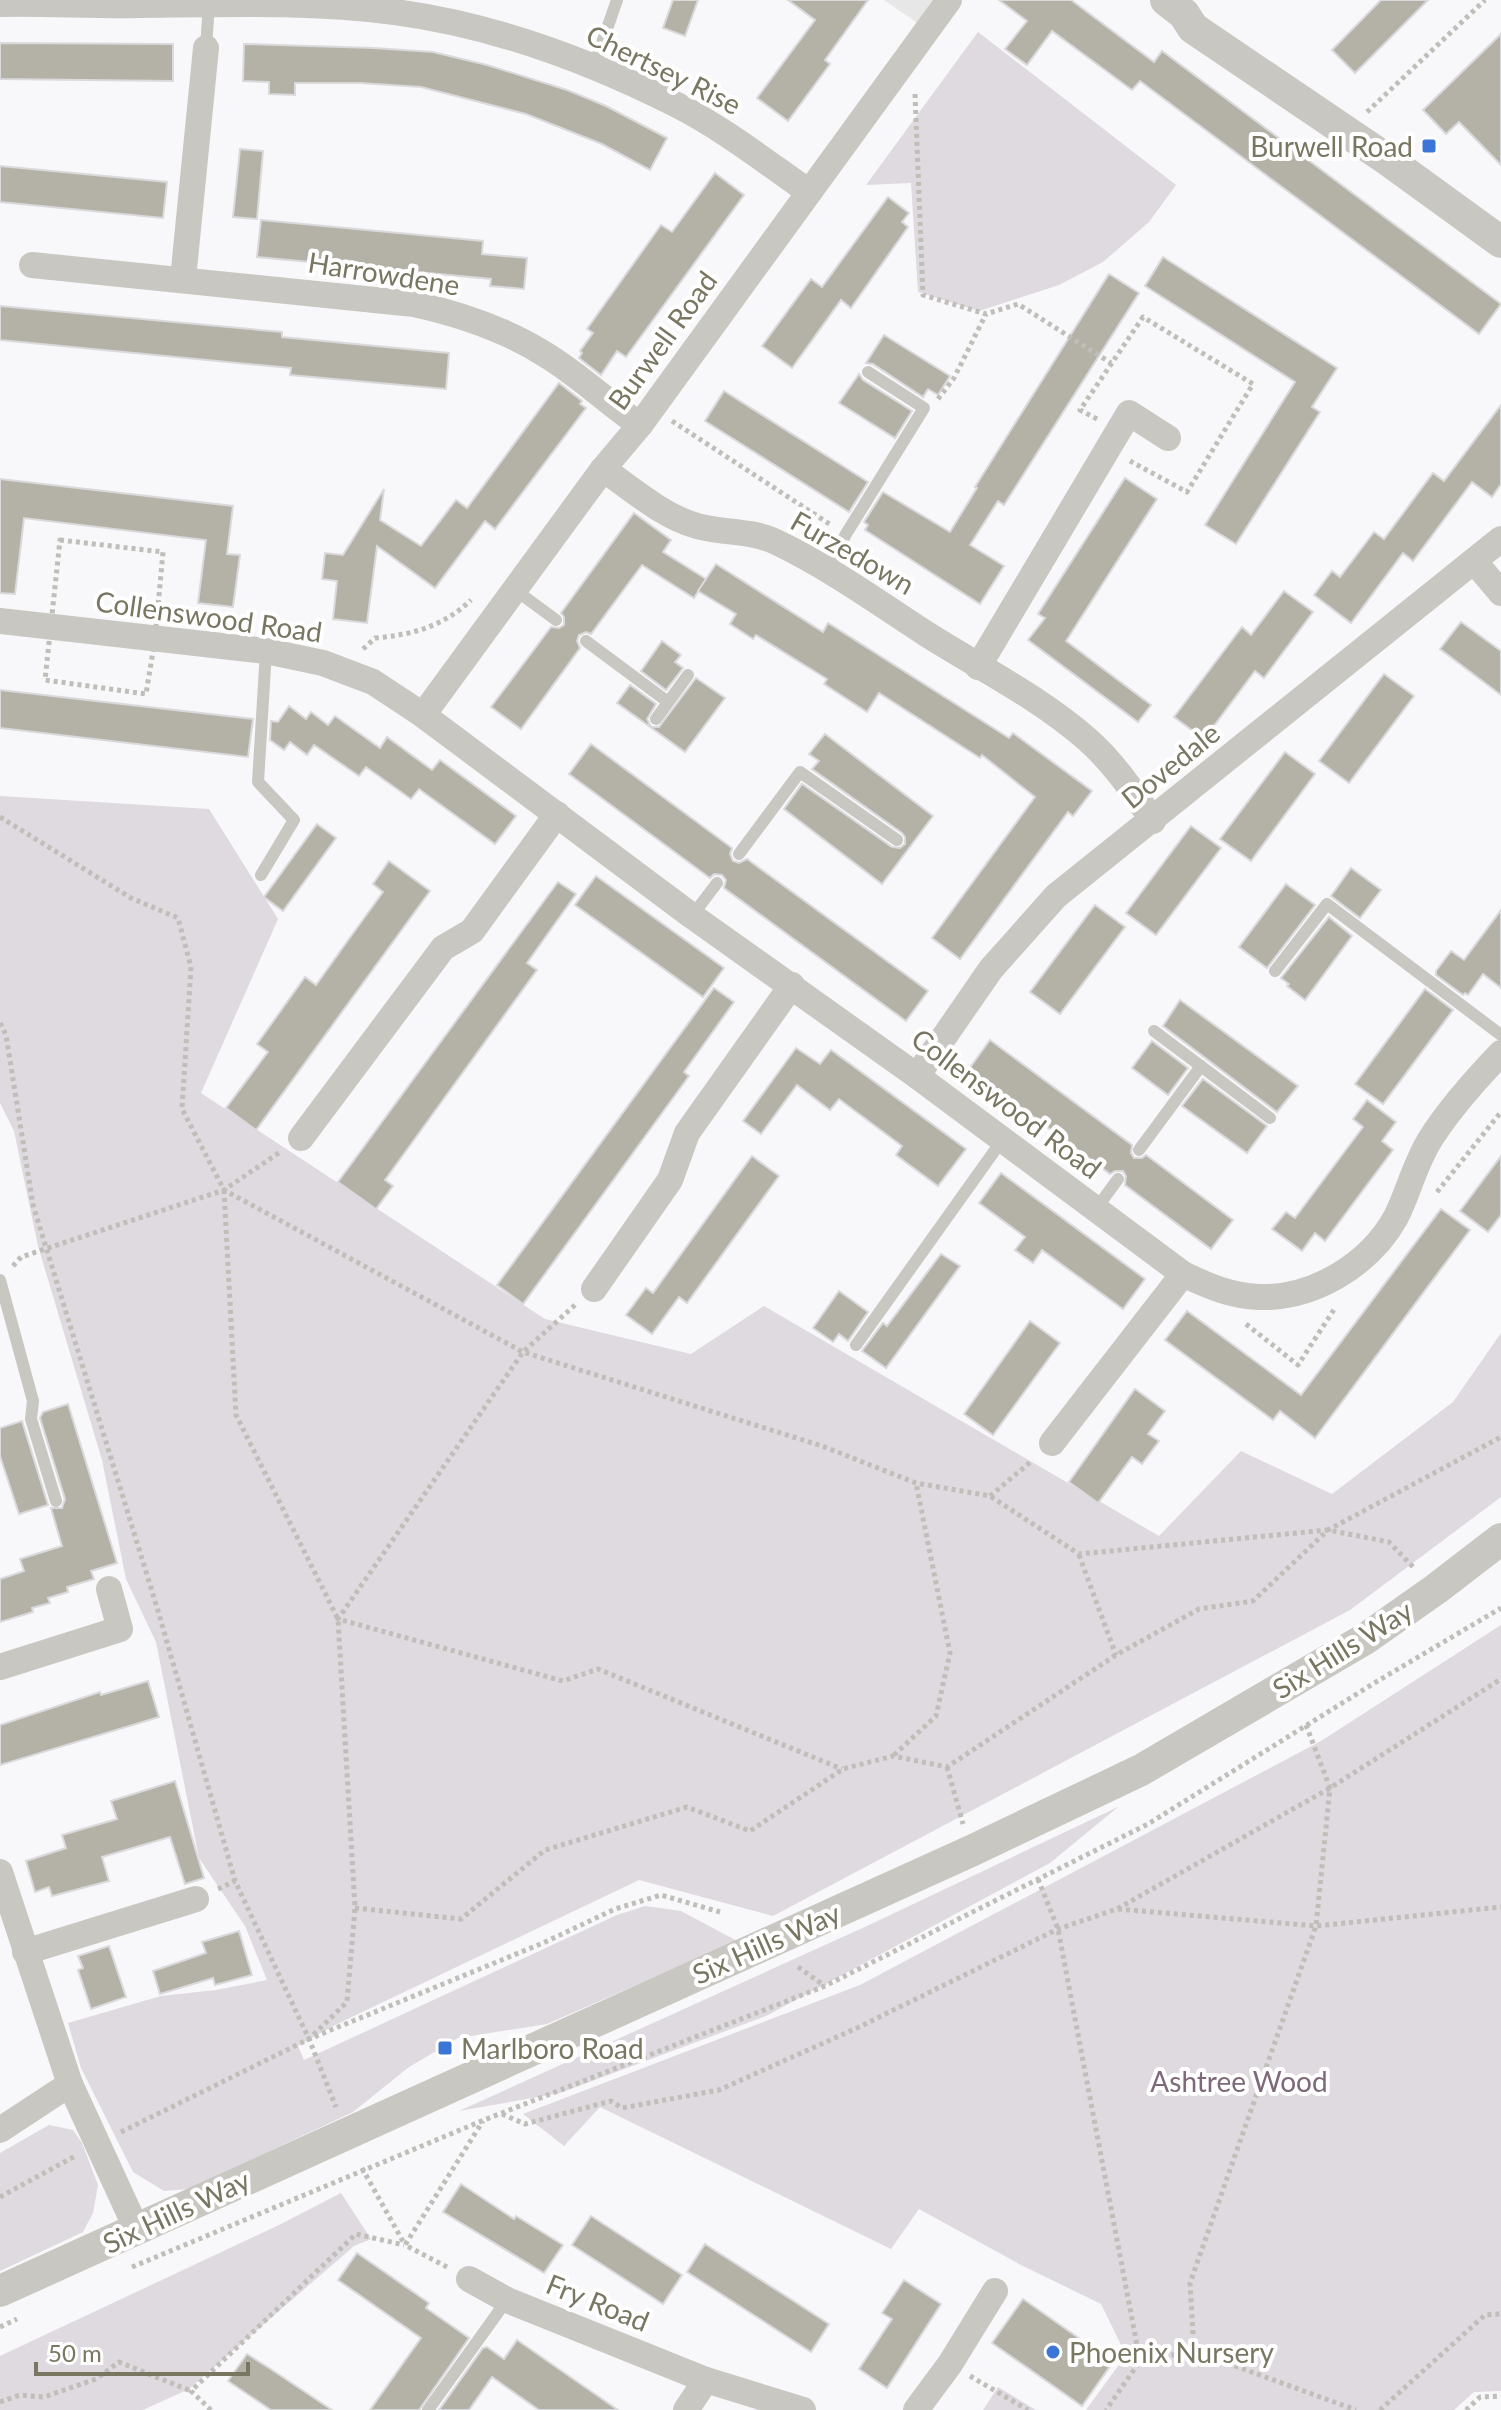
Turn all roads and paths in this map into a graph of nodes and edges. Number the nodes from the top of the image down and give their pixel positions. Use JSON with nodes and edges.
{"nodes":[{"id":1,"x":617,"y":0,"type":"edge"},
{"id":2,"x":1166,"y":0,"type":"edge"},
{"id":3,"x":1485,"y":0,"type":"edge"},
{"id":4,"x":46,"y":2,"type":"edge"},
{"id":5,"x":944,"y":2,"type":"edge"},
{"id":6,"x":209,"y":3,"type":"junction"},
{"id":7,"x":0,"y":4,"type":"edge"},
{"id":8,"x":206,"y":48,"type":"joint"},
{"id":9,"x":913,"y":49,"type":"junction"},
{"id":10,"x":594,"y":66,"type":"junction"},
{"id":11,"x":1346,"y":133,"type":"junction"},
{"id":12,"x":809,"y":192,"type":"junction"},
{"id":13,"x":1501,"y":242,"type":"edge"},
{"id":14,"x":32,"y":265,"type":"dead end"},
{"id":15,"x":183,"y":279,"type":"junction"},
{"id":16,"x":986,"y":314,"type":"junction"},
{"id":17,"x":1111,"y":363,"type":"junction"},
{"id":18,"x":868,"y":372,"type":"dead end"},
{"id":19,"x":924,"y":408,"type":"junction"},
{"id":20,"x":646,"y":417,"type":"junction"},
{"id":21,"x":1119,"y":430,"type":"junction"},
{"id":22,"x":1225,"y":430,"type":"dead end"},
{"id":23,"x":1168,"y":438,"type":"dead end"},
{"id":24,"x":603,"y":469,"type":"junction"},
{"id":25,"x":846,"y":534,"type":"junction"},
{"id":26,"x":1501,"y":539,"type":"edge"},
{"id":27,"x":1474,"y":561,"type":"junction"},
{"id":28,"x":828,"y":570,"type":"junction"},
{"id":29,"x":514,"y":589,"type":"junction"},
{"id":30,"x":1501,"y":593,"type":"edge"},
{"id":31,"x":477,"y":594,"type":"dead end"},
{"id":32,"x":556,"y":620,"type":"dead end"},
{"id":33,"x":0,"y":621,"type":"edge"},
{"id":34,"x":586,"y":641,"type":"dead end"},
{"id":35,"x":266,"y":651,"type":"junction"},
{"id":36,"x":978,"y":667,"type":"junction"},
{"id":37,"x":343,"y":669,"type":"junction"},
{"id":38,"x":688,"y":675,"type":"dead end"},
{"id":39,"x":668,"y":702,"type":"junction"},
{"id":40,"x":423,"y":715,"type":"junction"},
{"id":41,"x":656,"y":719,"type":"dead end"},
{"id":42,"x":557,"y":814,"type":"junction"},
{"id":43,"x":0,"y":817,"type":"edge"},
{"id":44,"x":1153,"y":821,"type":"junction"},
{"id":45,"x":897,"y":840,"type":"dead end"},
{"id":46,"x":739,"y":854,"type":"dead end"},
{"id":47,"x":261,"y":875,"type":"dead end"},
{"id":48,"x":717,"y":883,"type":"dead end"},
{"id":49,"x":692,"y":916,"type":"junction"},
{"id":50,"x":1275,"y":971,"type":"dead end"},
{"id":51,"x":792,"y":985,"type":"junction"},
{"id":52,"x":0,"y":1023,"type":"edge"},
{"id":53,"x":1154,"y":1031,"type":"dead end"},
{"id":54,"x":1501,"y":1035,"type":"edge"},
{"id":55,"x":1501,"y":1053,"type":"edge"},
{"id":56,"x":1201,"y":1066,"type":"junction"},
{"id":57,"x":917,"y":1076,"type":"junction"},
{"id":58,"x":1501,"y":1112,"type":"edge"},
{"id":59,"x":1270,"y":1118,"type":"dead end"},
{"id":60,"x":301,"y":1138,"type":"joint"},
{"id":61,"x":1003,"y":1139,"type":"junction"},
{"id":62,"x":1139,"y":1150,"type":"dead end"},
{"id":63,"x":1118,"y":1179,"type":"dead end"},
{"id":64,"x":224,"y":1190,"type":"junction"},
{"id":65,"x":1433,"y":1196,"type":"dead end"},
{"id":66,"x":1096,"y":1209,"type":"junction"},
{"id":67,"x":46,"y":1249,"type":"junction"},
{"id":68,"x":1183,"y":1274,"type":"junction"},
{"id":69,"x":0,"y":1280,"type":"edge"},
{"id":70,"x":594,"y":1289,"type":"joint"},
{"id":71,"x":856,"y":1345,"type":"dead end"},
{"id":72,"x":523,"y":1352,"type":"junction"},
{"id":73,"x":1501,"y":1437,"type":"edge"},
{"id":74,"x":1052,"y":1443,"type":"joint"},
{"id":75,"x":916,"y":1483,"type":"junction"},
{"id":76,"x":990,"y":1496,"type":"junction"},
{"id":77,"x":56,"y":1501,"type":"dead end"},
{"id":78,"x":1328,"y":1530,"type":"junction"},
{"id":79,"x":1501,"y":1539,"type":"edge"},
{"id":80,"x":1079,"y":1554,"type":"junction"},
{"id":81,"x":109,"y":1589,"type":"dead end"},
{"id":82,"x":1436,"y":1589,"type":"junction"},
{"id":83,"x":1501,"y":1608,"type":"edge"},
{"id":84,"x":338,"y":1619,"type":"junction"},
{"id":85,"x":1116,"y":1655,"type":"junction"},
{"id":86,"x":0,"y":1667,"type":"edge"},
{"id":87,"x":1501,"y":1679,"type":"edge"},
{"id":88,"x":1306,"y":1725,"type":"junction"},
{"id":89,"x":893,"y":1756,"type":"junction"},
{"id":90,"x":947,"y":1767,"type":"junction"},
{"id":91,"x":843,"y":1769,"type":"junction"},
{"id":92,"x":1330,"y":1788,"type":"junction"},
{"id":93,"x":971,"y":1851,"type":"junction"},
{"id":94,"x":0,"y":1872,"type":"edge"},
{"id":95,"x":1038,"y":1879,"type":"junction"},
{"id":96,"x":196,"y":1899,"type":"dead end"},
{"id":97,"x":1501,"y":1907,"type":"edge"},
{"id":98,"x":355,"y":1908,"type":"junction"},
{"id":99,"x":1117,"y":1909,"type":"junction"},
{"id":100,"x":720,"y":1912,"type":"dead end"},
{"id":101,"x":1316,"y":1926,"type":"junction"},
{"id":102,"x":1058,"y":1929,"type":"junction"},
{"id":103,"x":25,"y":1952,"type":"junction"},
{"id":104,"x":798,"y":1967,"type":"dead end"},
{"id":105,"x":825,"y":1986,"type":"junction"},
{"id":106,"x":309,"y":2039,"type":"junction"},
{"id":107,"x":70,"y":2084,"type":"junction"},
{"id":108,"x":501,"y":2114,"type":"junction"},
{"id":109,"x":484,"y":2120,"type":"junction"},
{"id":110,"x":0,"y":2130,"type":"edge"},
{"id":111,"x":98,"y":2144,"type":"junction"},
{"id":112,"x":0,"y":2197,"type":"edge"},
{"id":113,"x":137,"y":2230,"type":"junction"},
{"id":114,"x":405,"y":2245,"type":"junction"},
{"id":115,"x":130,"y":2268,"type":"dead end"},
{"id":116,"x":469,"y":2279,"type":"joint"},
{"id":117,"x":0,"y":2291,"type":"edge"},
{"id":118,"x":995,"y":2291,"type":"dead end"},
{"id":119,"x":507,"y":2300,"type":"junction"},
{"id":120,"x":29,"y":2314,"type":"dead end"},
{"id":121,"x":1501,"y":2314,"type":"edge"},
{"id":122,"x":0,"y":2327,"type":"edge"},
{"id":123,"x":1194,"y":2351,"type":"junction"},
{"id":124,"x":1140,"y":2361,"type":"junction"},
{"id":125,"x":950,"y":2364,"type":"junction"},
{"id":126,"x":706,"y":2380,"type":"junction"},
{"id":127,"x":191,"y":2391,"type":"junction"},
{"id":128,"x":1501,"y":2396,"type":"edge"},
{"id":129,"x":0,"y":2402,"type":"edge"},
{"id":130,"x":211,"y":2410,"type":"edge"},
{"id":131,"x":428,"y":2410,"type":"edge"},
{"id":132,"x":686,"y":2410,"type":"edge"},
{"id":133,"x":803,"y":2410,"type":"edge"},
{"id":134,"x":916,"y":2410,"type":"edge"},
{"id":135,"x":1028,"y":2410,"type":"edge"},
{"id":136,"x":1106,"y":2410,"type":"edge"},
{"id":137,"x":1356,"y":2410,"type":"edge"},
{"id":138,"x":1380,"y":2410,"type":"edge"},
{"id":139,"x":1466,"y":2410,"type":"edge"}],
"edges":[{"from":1,"to":10,"type":"lane"},
{"from":2,"to":11,"type":"street"},
{"from":3,"to":11,"type":"path"},
{"from":4,"to":6,"type":"street","name":"Chertsey Rise"},
{"from":4,"to":7,"type":"street","name":"Chertsey Rise"},
{"from":5,"to":9,"type":"street","name":"Burwell Road"},
{"from":6,"to":8,"type":"lane"},
{"from":6,"to":10,"type":"street","name":"Chertsey Rise"},
{"from":8,"to":15,"type":"street"},
{"from":9,"to":12,"type":"street","name":"Burwell Road"},
{"from":9,"to":16,"type":"path"},
{"from":10,"to":12,"type":"street","name":"Chertsey Rise"},
{"from":11,"to":13,"type":"street"},
{"from":12,"to":20,"type":"street","name":"Burwell Road"},
{"from":14,"to":15,"type":"street","name":"Harrowdene"},
{"from":15,"to":20,"type":"street","name":"Harrowdene"},
{"from":16,"to":17,"type":"path"},
{"from":16,"to":19,"type":"path"},
{"from":17,"to":21,"type":"path"},
{"from":17,"to":22,"type":"path"},
{"from":18,"to":19,"type":"lane"},
{"from":19,"to":25,"type":"lane"},
{"from":20,"to":24,"type":"street","name":"Burwell Road"},
{"from":20,"to":25,"type":"path"},
{"from":21,"to":23,"type":"street"},
{"from":21,"to":36,"type":"street"},
{"from":24,"to":28,"type":"street","name":"Furzedown"},
{"from":24,"to":29,"type":"street","name":"Burwell Road"},
{"from":25,"to":28,"type":"lane"},
{"from":26,"to":27,"type":"street","name":"Dovedale"},
{"from":27,"to":30,"type":"street"},
{"from":27,"to":44,"type":"street","name":"Dovedale"},
{"from":28,"to":36,"type":"street","name":"Furzedown"},
{"from":29,"to":32,"type":"lane"},
{"from":29,"to":40,"type":"street","name":"Burwell Road"},
{"from":31,"to":37,"type":"path"},
{"from":33,"to":35,"type":"street","name":"Collenswood Road"},
{"from":34,"to":39,"type":"lane"},
{"from":35,"to":37,"type":"street","name":"Collenswood Road"},
{"from":35,"to":47,"type":"lane"},
{"from":36,"to":44,"type":"street","name":"Furzedown"},
{"from":37,"to":40,"type":"street","name":"Collenswood Road"},
{"from":38,"to":39,"type":"lane"},
{"from":39,"to":41,"type":"lane"},
{"from":40,"to":42,"type":"street","name":"Collenswood Road"},
{"from":42,"to":49,"type":"street","name":"Collenswood Road"},
{"from":42,"to":60,"type":"street"},
{"from":43,"to":64,"type":"path"},
{"from":44,"to":57,"type":"street","name":"Dovedale"},
{"from":45,"to":46,"type":"lane"},
{"from":48,"to":49,"type":"lane"},
{"from":49,"to":51,"type":"street","name":"Collenswood Road"},
{"from":50,"to":54,"type":"lane"},
{"from":51,"to":57,"type":"street","name":"Collenswood Road"},
{"from":51,"to":70,"type":"street"},
{"from":52,"to":67,"type":"path"},
{"from":53,"to":56,"type":"lane"},
{"from":55,"to":68,"type":"street","name":"Collenswood Road"},
{"from":56,"to":59,"type":"lane"},
{"from":56,"to":62,"type":"lane"},
{"from":57,"to":61,"type":"street","name":"Collenswood Road"},
{"from":58,"to":65,"type":"path"},
{"from":60,"to":64,"type":"path"},
{"from":61,"to":66,"type":"street","name":"Collenswood Road"},
{"from":61,"to":71,"type":"lane"},
{"from":63,"to":66,"type":"lane"},
{"from":64,"to":67,"type":"path"},
{"from":64,"to":72,"type":"path"},
{"from":64,"to":84,"type":"path"},
{"from":66,"to":68,"type":"street","name":"Collenswood Road"},
{"from":67,"to":69,"type":"path"},
{"from":67,"to":106,"type":"path"},
{"from":68,"to":74,"type":"street"},
{"from":69,"to":77,"type":"lane"},
{"from":70,"to":72,"type":"path"},
{"from":72,"to":75,"type":"path"},
{"from":72,"to":84,"type":"path"},
{"from":73,"to":78,"type":"path"},
{"from":74,"to":76,"type":"path"},
{"from":75,"to":76,"type":"path"},
{"from":75,"to":89,"type":"path"},
{"from":76,"to":80,"type":"path"},
{"from":78,"to":80,"type":"path"},
{"from":78,"to":82,"type":"path"},
{"from":78,"to":85,"type":"path"},
{"from":79,"to":82,"type":"street","name":"Six Hills Way"},
{"from":80,"to":85,"type":"path"},
{"from":81,"to":86,"type":"street"},
{"from":82,"to":93,"type":"street","name":"Six Hills Way"},
{"from":83,"to":88,"type":"path"},
{"from":84,"to":91,"type":"path"},
{"from":84,"to":98,"type":"path"},
{"from":85,"to":90,"type":"path"},
{"from":87,"to":92,"type":"path"},
{"from":88,"to":92,"type":"path"},
{"from":88,"to":95,"type":"path"},
{"from":89,"to":90,"type":"path"},
{"from":89,"to":91,"type":"path"},
{"from":90,"to":93,"type":"path"},
{"from":91,"to":98,"type":"path"},
{"from":92,"to":99,"type":"path"},
{"from":92,"to":101,"type":"path"},
{"from":93,"to":113,"type":"street","name":"Six Hills Way"},
{"from":94,"to":103,"type":"street"},
{"from":95,"to":102,"type":"path"},
{"from":95,"to":105,"type":"path"},
{"from":96,"to":103,"type":"street"},
{"from":97,"to":101,"type":"path"},
{"from":98,"to":106,"type":"path"},
{"from":99,"to":101,"type":"path"},
{"from":99,"to":102,"type":"path"},
{"from":100,"to":106,"type":"path"},
{"from":101,"to":123,"type":"path"},
{"from":102,"to":108,"type":"path"},
{"from":102,"to":124,"type":"path"},
{"from":103,"to":107,"type":"street"},
{"from":104,"to":105,"type":"path"},
{"from":105,"to":108,"type":"path"},
{"from":106,"to":111,"type":"path"},
{"from":107,"to":110,"type":"street"},
{"from":107,"to":111,"type":"street"},
{"from":108,"to":109,"type":"path"},
{"from":109,"to":114,"type":"path"},
{"from":109,"to":115,"type":"path"},
{"from":111,"to":112,"type":"path"},
{"from":111,"to":113,"type":"street"},
{"from":113,"to":117,"type":"street","name":"Six Hills Way"},
{"from":114,"to":116,"type":"path"},
{"from":114,"to":127,"type":"path"},
{"from":116,"to":119,"type":"street","name":"Fry Road"},
{"from":118,"to":125,"type":"street"},
{"from":119,"to":126,"type":"street","name":"Fry Road"},
{"from":119,"to":131,"type":"lane"},
{"from":120,"to":122,"type":"path"},
{"from":121,"to":138,"type":"path"},
{"from":123,"to":124,"type":"path"},
{"from":123,"to":137,"type":"path"},
{"from":124,"to":136,"type":"path"},
{"from":125,"to":134,"type":"street"},
{"from":125,"to":135,"type":"path"},
{"from":126,"to":132,"type":"street"},
{"from":126,"to":133,"type":"street","name":"Fry Road"},
{"from":127,"to":129,"type":"path"},
{"from":127,"to":130,"type":"path"},
{"from":128,"to":139,"type":"path"}]}
